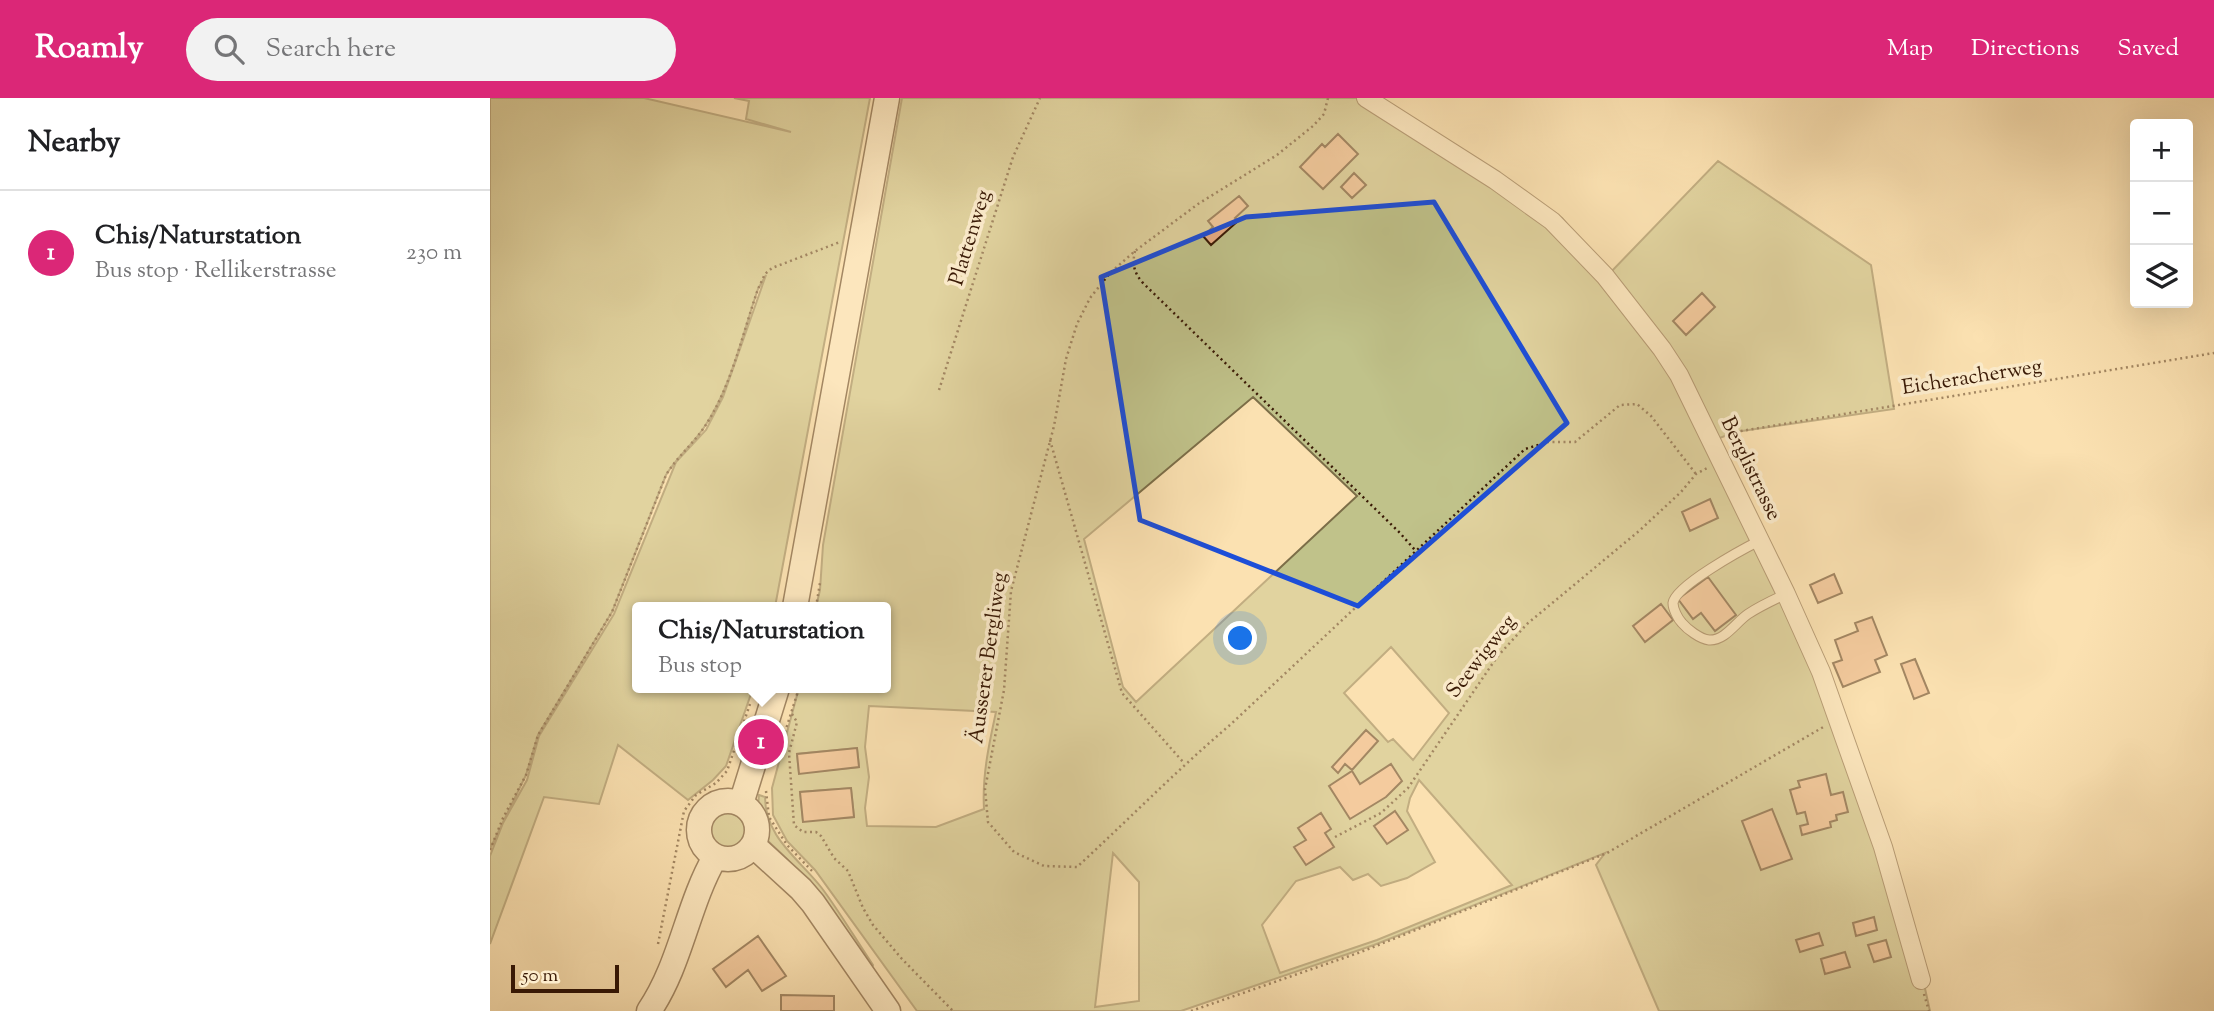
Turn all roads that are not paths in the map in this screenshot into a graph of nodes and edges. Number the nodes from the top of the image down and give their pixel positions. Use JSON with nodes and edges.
{"nodes":[{"id":1,"x":887,"y":98,"type":"edge"},
{"id":2,"x":1366,"y":98,"type":"edge"},
{"id":3,"x":1759,"y":541,"type":"junction"},
{"id":4,"x":1786,"y":594,"type":"junction"},
{"id":5,"x":796,"y":602,"type":"edge"},
{"id":6,"x":775,"y":693,"type":"edge"},
{"id":7,"x":741,"y":804,"type":"junction"},
{"id":8,"x":754,"y":846,"type":"junction"},
{"id":9,"x":708,"y":851,"type":"junction"},
{"id":10,"x":1920,"y":980,"type":"dead end"},
{"id":11,"x":649,"y":1011,"type":"edge"},
{"id":12,"x":888,"y":1011,"type":"edge"}],
"edges":[{"from":1,"to":5,"type":"main road"},
{"from":2,"to":3,"type":"street","name":"Berglistrasse"},
{"from":3,"to":4,"type":"street","name":"Berglistrasse"},
{"from":3,"to":4,"type":"lane"},
{"from":4,"to":10,"type":"street","name":"Berglistrasse"},
{"from":6,"to":7,"type":"main road"},
{"from":7,"to":8,"type":"main road"},
{"from":7,"to":9,"type":"main road"},
{"from":8,"to":9,"type":"main road"},
{"from":8,"to":12,"type":"main road"},
{"from":9,"to":11,"type":"main road"}]}
